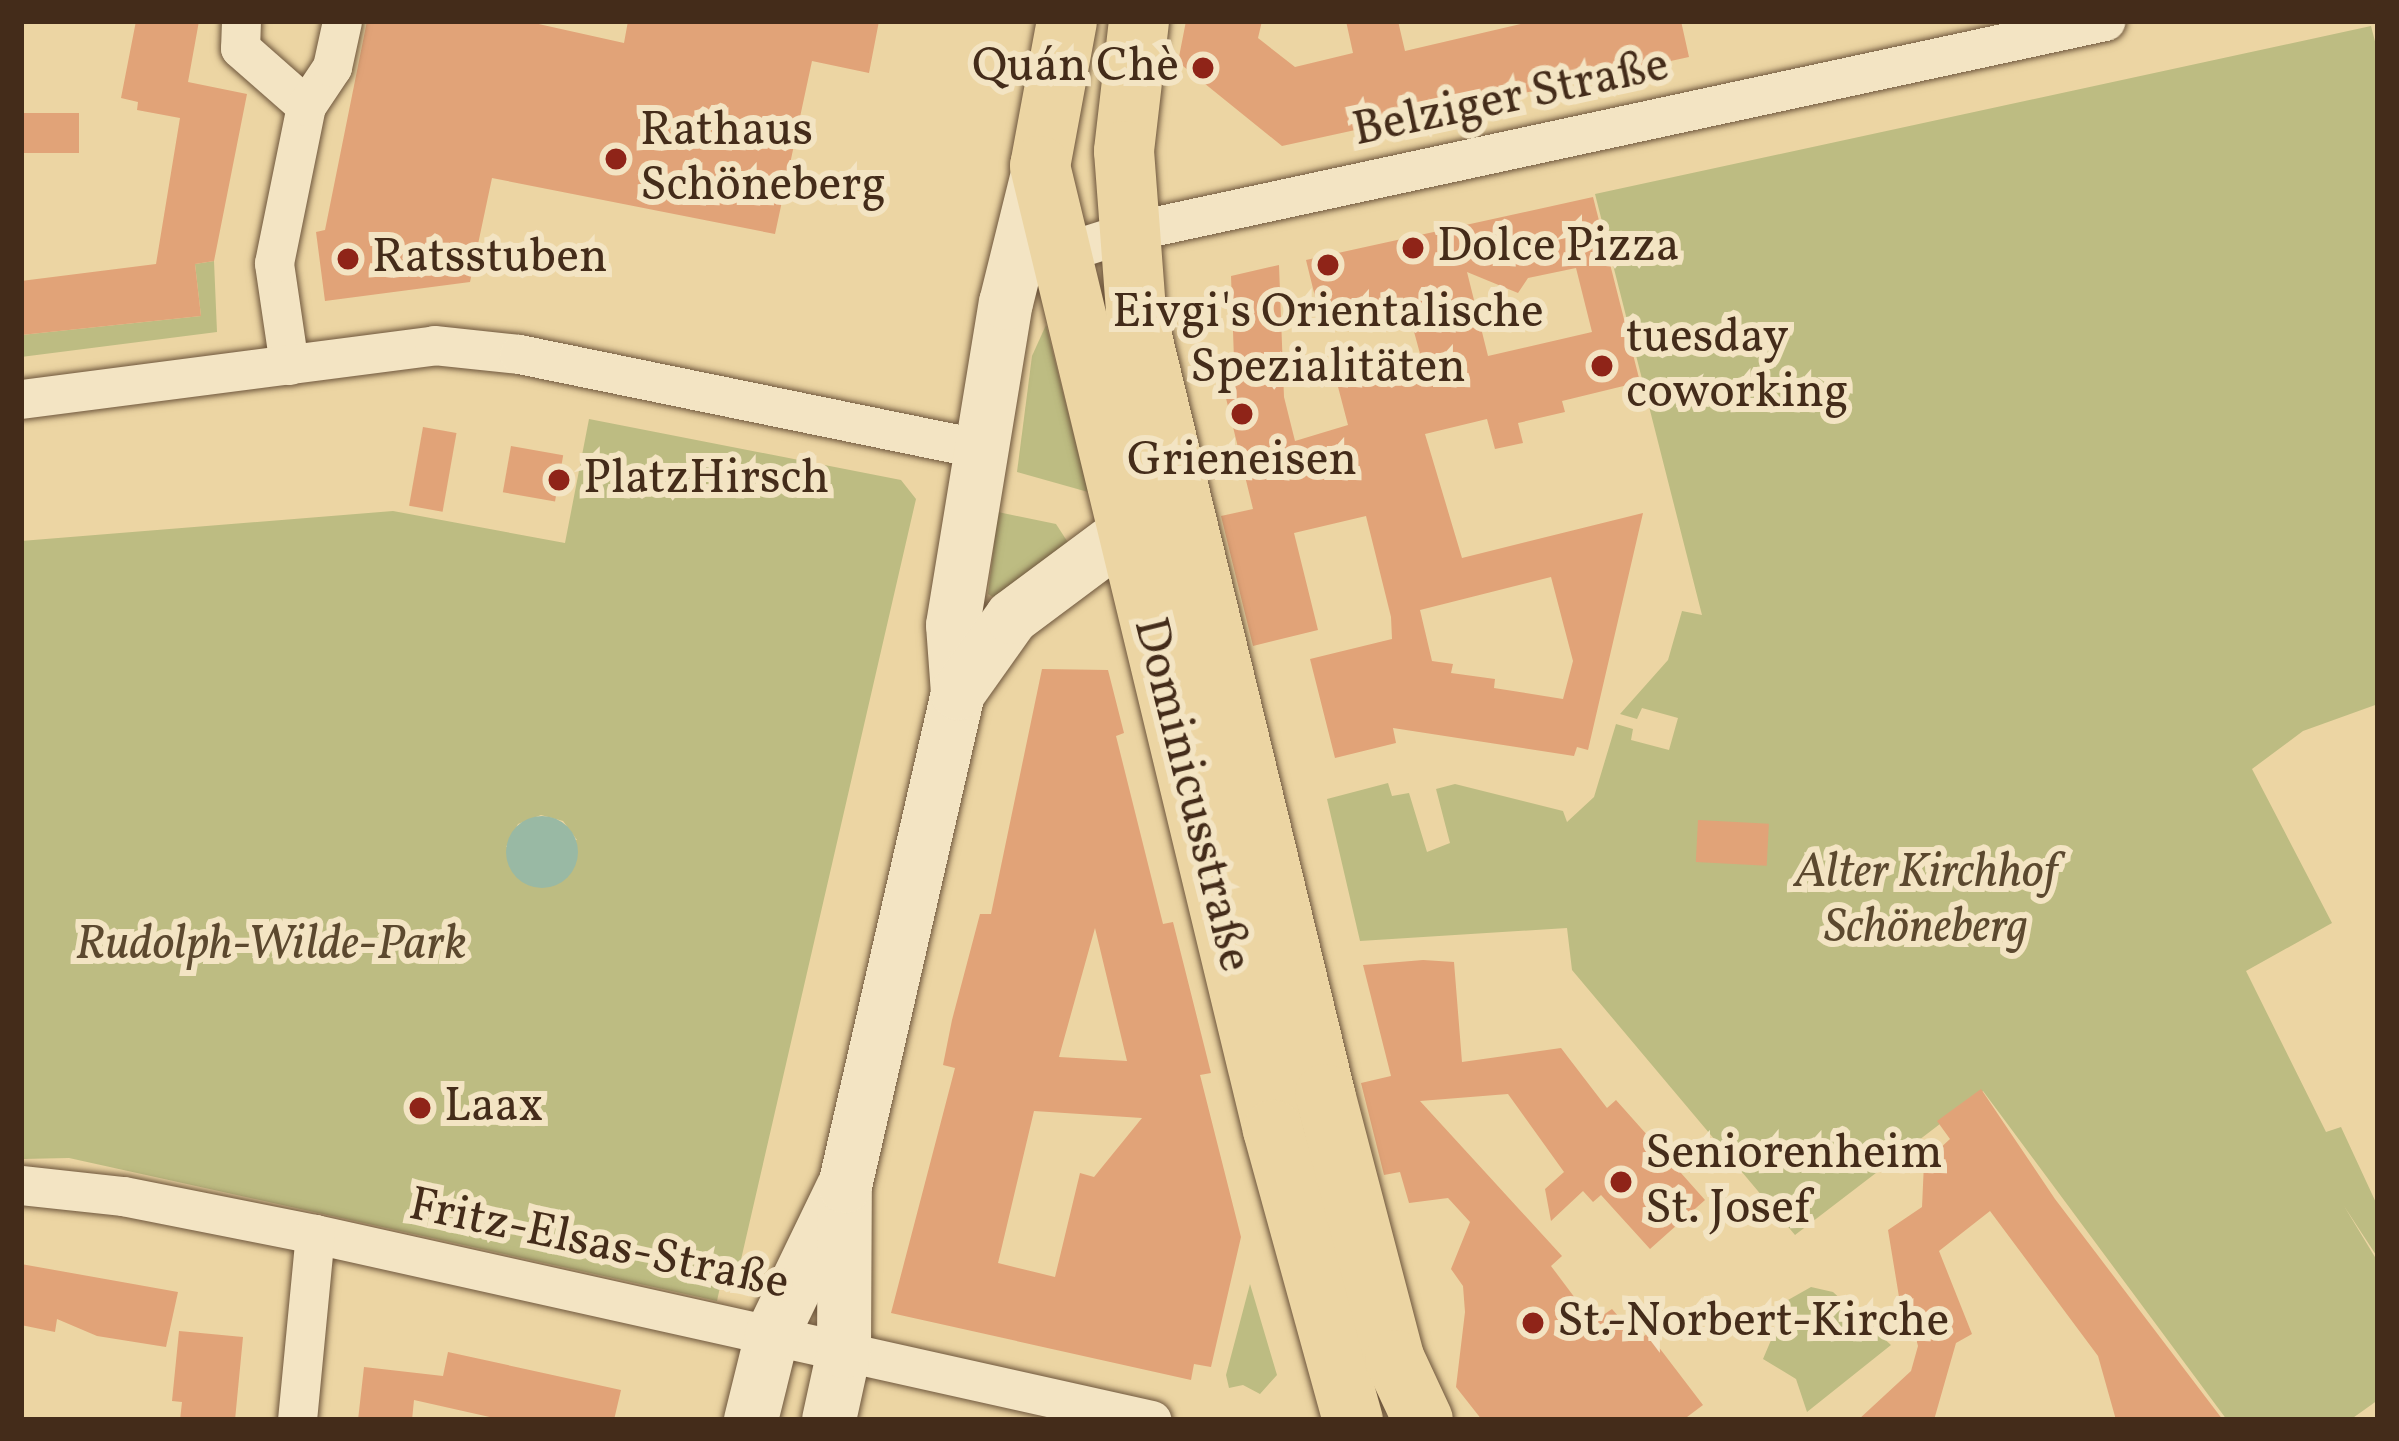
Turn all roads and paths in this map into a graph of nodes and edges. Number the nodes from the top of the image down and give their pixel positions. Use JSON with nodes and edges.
{"nodes":[{"id":1,"x":241,"y":21,"type":"edge"},
{"id":2,"x":342,"y":21,"type":"edge"},
{"id":3,"x":1067,"y":21,"type":"edge"},
{"id":4,"x":1139,"y":21,"type":"edge"},
{"id":5,"x":2105,"y":21,"type":"edge"},
{"id":6,"x":306,"y":106,"type":"junction"},
{"id":7,"x":1128,"y":232,"type":"junction"},
{"id":8,"x":1037,"y":261,"type":"junction"},
{"id":9,"x":289,"y":365,"type":"junction"},
{"id":10,"x":21,"y":399,"type":"edge"},
{"id":11,"x":983,"y":449,"type":"junction"},
{"id":12,"x":1177,"y":494,"type":"junction"},
{"id":13,"x":1129,"y":530,"type":"junction"},
{"id":14,"x":958,"y":693,"type":"junction"},
{"id":15,"x":21,"y":1185,"type":"edge"},
{"id":16,"x":844,"y":1186,"type":"junction"},
{"id":17,"x":315,"y":1234,"type":"junction"},
{"id":18,"x":772,"y":1335,"type":"junction"},
{"id":19,"x":844,"y":1351,"type":"junction"},
{"id":20,"x":297,"y":1420,"type":"edge"},
{"id":21,"x":751,"y":1420,"type":"edge"},
{"id":22,"x":829,"y":1420,"type":"edge"},
{"id":23,"x":1152,"y":1420,"type":"edge"},
{"id":24,"x":1353,"y":1420,"type":"edge"},
{"id":25,"x":1423,"y":1420,"type":"edge"}],
"edges":[{"from":1,"to":6,"type":"street"},
{"from":2,"to":6,"type":"street"},
{"from":3,"to":8,"type":"main road","name":"Dominicusstraße"},
{"from":4,"to":7,"type":"main road","name":"Dominicusstraße"},
{"from":5,"to":7,"type":"street","name":"Belziger Straße"},
{"from":6,"to":9,"type":"street"},
{"from":7,"to":8,"type":"street","name":"Belziger Straße"},
{"from":7,"to":12,"type":"main road","name":"Dominicusstraße"},
{"from":8,"to":11,"type":"street"},
{"from":8,"to":13,"type":"main road","name":"Dominicusstraße"},
{"from":9,"to":10,"type":"street"},
{"from":9,"to":11,"type":"street"},
{"from":11,"to":14,"type":"street"},
{"from":12,"to":13,"type":"street"},
{"from":12,"to":25,"type":"main road","name":"Dominicusstraße"},
{"from":13,"to":14,"type":"street"},
{"from":13,"to":24,"type":"main road","name":"Dominicusstraße"},
{"from":14,"to":16,"type":"street"},
{"from":15,"to":17,"type":"street","name":"Fritz-Elsas-Straße"},
{"from":16,"to":18,"type":"street"},
{"from":16,"to":19,"type":"street"},
{"from":17,"to":18,"type":"street","name":"Fritz-Elsas-Straße"},
{"from":17,"to":20,"type":"street"},
{"from":18,"to":19,"type":"street","name":"Fritz-Elsas-Straße"},
{"from":18,"to":21,"type":"street"},
{"from":19,"to":22,"type":"street"},
{"from":19,"to":23,"type":"street","name":"Fritz-Elsas-Straße"}]}
